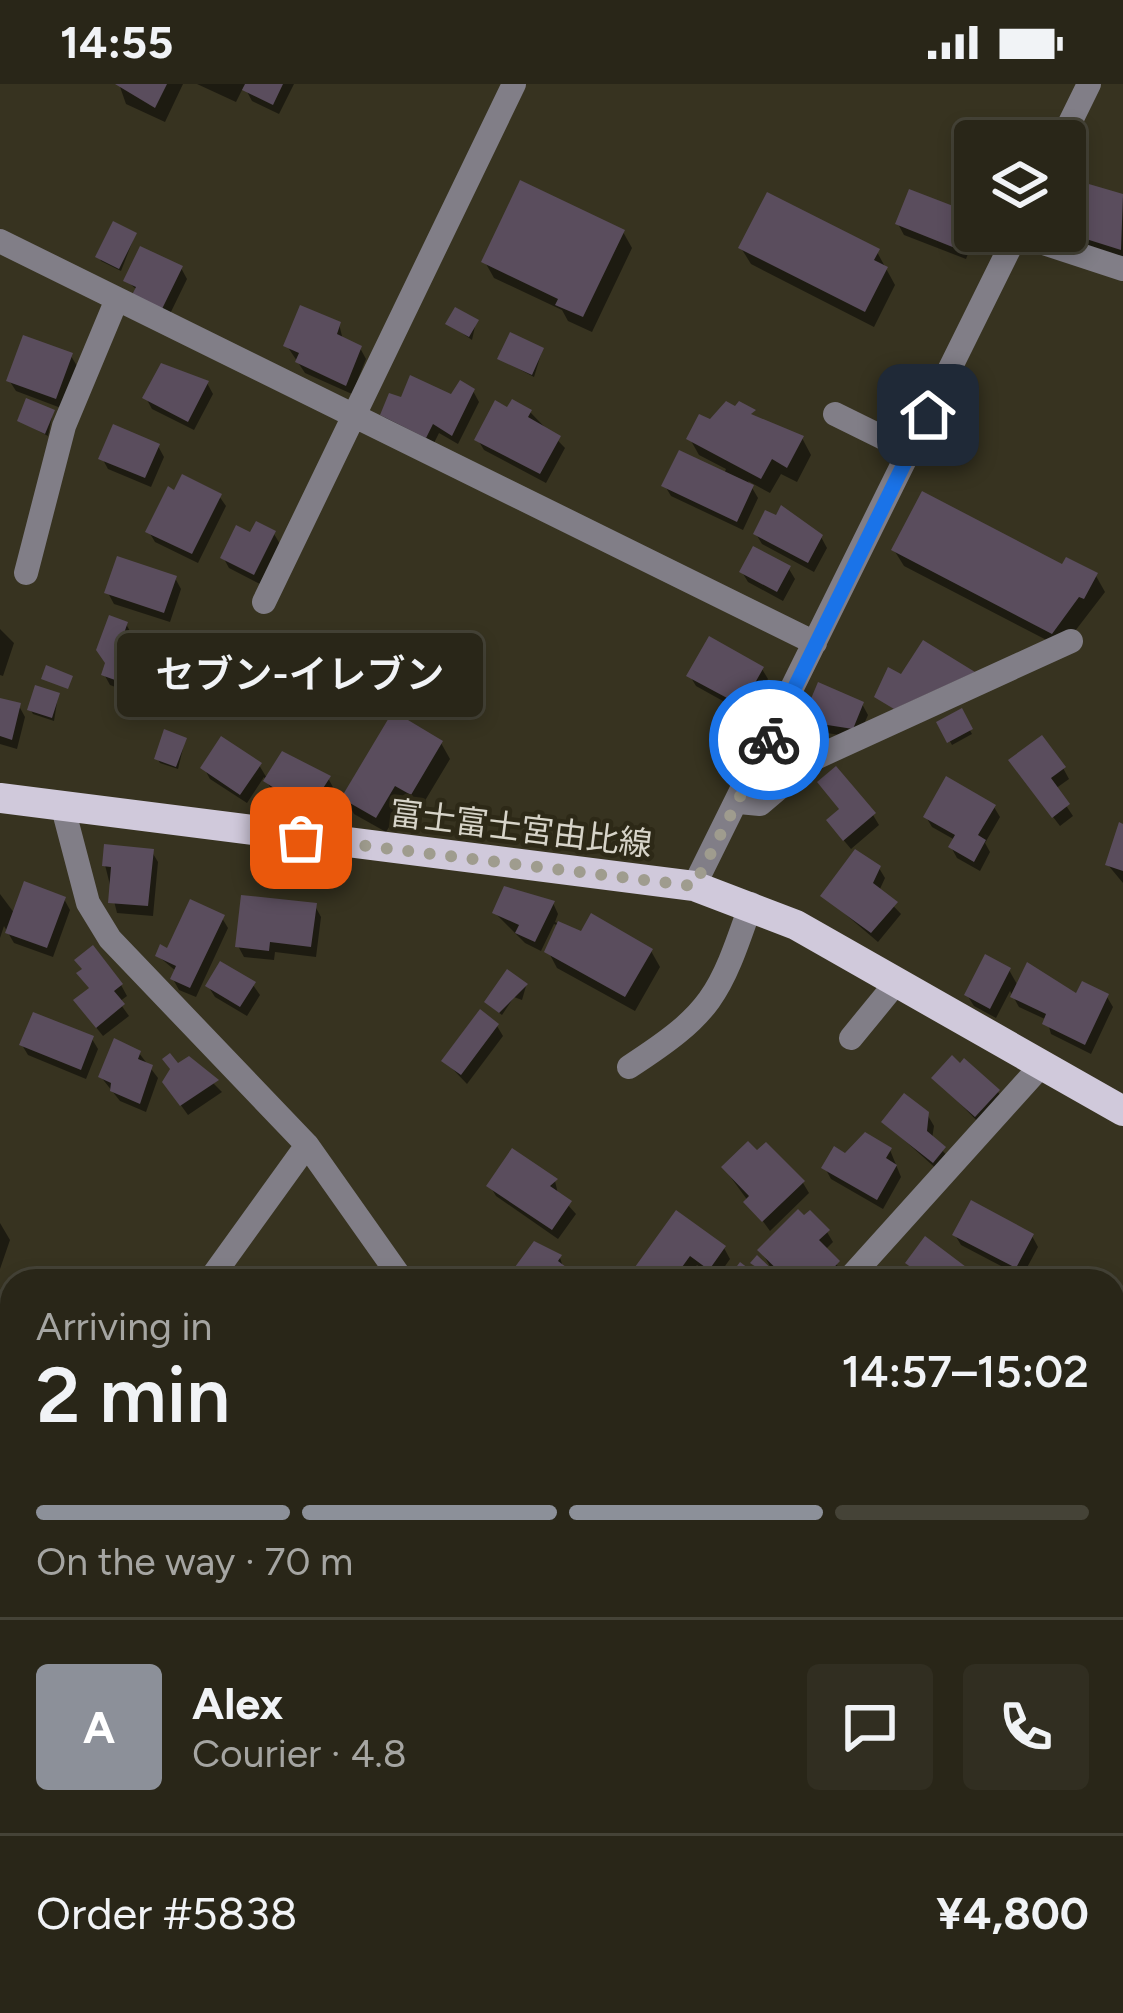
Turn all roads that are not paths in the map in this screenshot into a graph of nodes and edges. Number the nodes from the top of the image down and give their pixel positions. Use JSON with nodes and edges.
{"nodes":[{"id":1,"x":514,"y":84,"type":"edge"},
{"id":2,"x":1089,"y":84,"type":"edge"},
{"id":3,"x":1071,"y":120,"type":"edge"},
{"id":4,"x":0,"y":241,"type":"edge"},
{"id":5,"x":1008,"y":252,"type":"edge"},
{"id":6,"x":1075,"y":252,"type":"edge"},
{"id":7,"x":1123,"y":268,"type":"edge"},
{"id":8,"x":117,"y":299,"type":"junction"},
{"id":9,"x":835,"y":414,"type":"dead end"},
{"id":10,"x":352,"y":415,"type":"junction"},
{"id":11,"x":910,"y":452,"type":"junction"},
{"id":12,"x":26,"y":573,"type":"dead end"},
{"id":13,"x":264,"y":602,"type":"dead end"},
{"id":14,"x":1071,"y":641,"type":"dead end"},
{"id":15,"x":815,"y":643,"type":"junction"},
{"id":16,"x":0,"y":798,"type":"edge"},
{"id":17,"x":739,"y":802,"type":"junction"},
{"id":18,"x":64,"y":808,"type":"junction"},
{"id":19,"x":694,"y":886,"type":"junction"},
{"id":20,"x":751,"y":904,"type":"junction"},
{"id":21,"x":896,"y":982,"type":"junction"},
{"id":22,"x":850,"y":1038,"type":"dead end"},
{"id":23,"x":629,"y":1067,"type":"dead end"},
{"id":24,"x":1040,"y":1067,"type":"junction"},
{"id":25,"x":1123,"y":1111,"type":"edge"},
{"id":26,"x":307,"y":1145,"type":"junction"},
{"id":27,"x":218,"y":1269,"type":"edge"},
{"id":28,"x":395,"y":1269,"type":"edge"},
{"id":29,"x":858,"y":1269,"type":"edge"}],
"edges":[{"from":1,"to":10,"type":"street"},
{"from":2,"to":3,"type":"street"},
{"from":4,"to":8,"type":"street"},
{"from":5,"to":11,"type":"street"},
{"from":6,"to":7,"type":"street"},
{"from":8,"to":10,"type":"street"},
{"from":8,"to":12,"type":"street"},
{"from":9,"to":11,"type":"street"},
{"from":10,"to":13,"type":"street"},
{"from":10,"to":15,"type":"street"},
{"from":11,"to":15,"type":"street"},
{"from":14,"to":17,"type":"street"},
{"from":15,"to":17,"type":"street"},
{"from":16,"to":18,"type":"main road","name":"富士富士宮由比線"},
{"from":17,"to":19,"type":"street"},
{"from":18,"to":19,"type":"main road","name":"富士富士宮由比線"},
{"from":18,"to":26,"type":"street"},
{"from":19,"to":20,"type":"main road","name":"富士富士宮由比線"},
{"from":20,"to":21,"type":"main road","name":"富士富士宮由比線"},
{"from":20,"to":23,"type":"street"},
{"from":21,"to":22,"type":"street"},
{"from":21,"to":24,"type":"main road","name":"富士富士宮由比線"},
{"from":24,"to":25,"type":"main road","name":"富士富士宮由比線"},
{"from":24,"to":29,"type":"street"},
{"from":26,"to":27,"type":"street"},
{"from":26,"to":28,"type":"street"}]}
